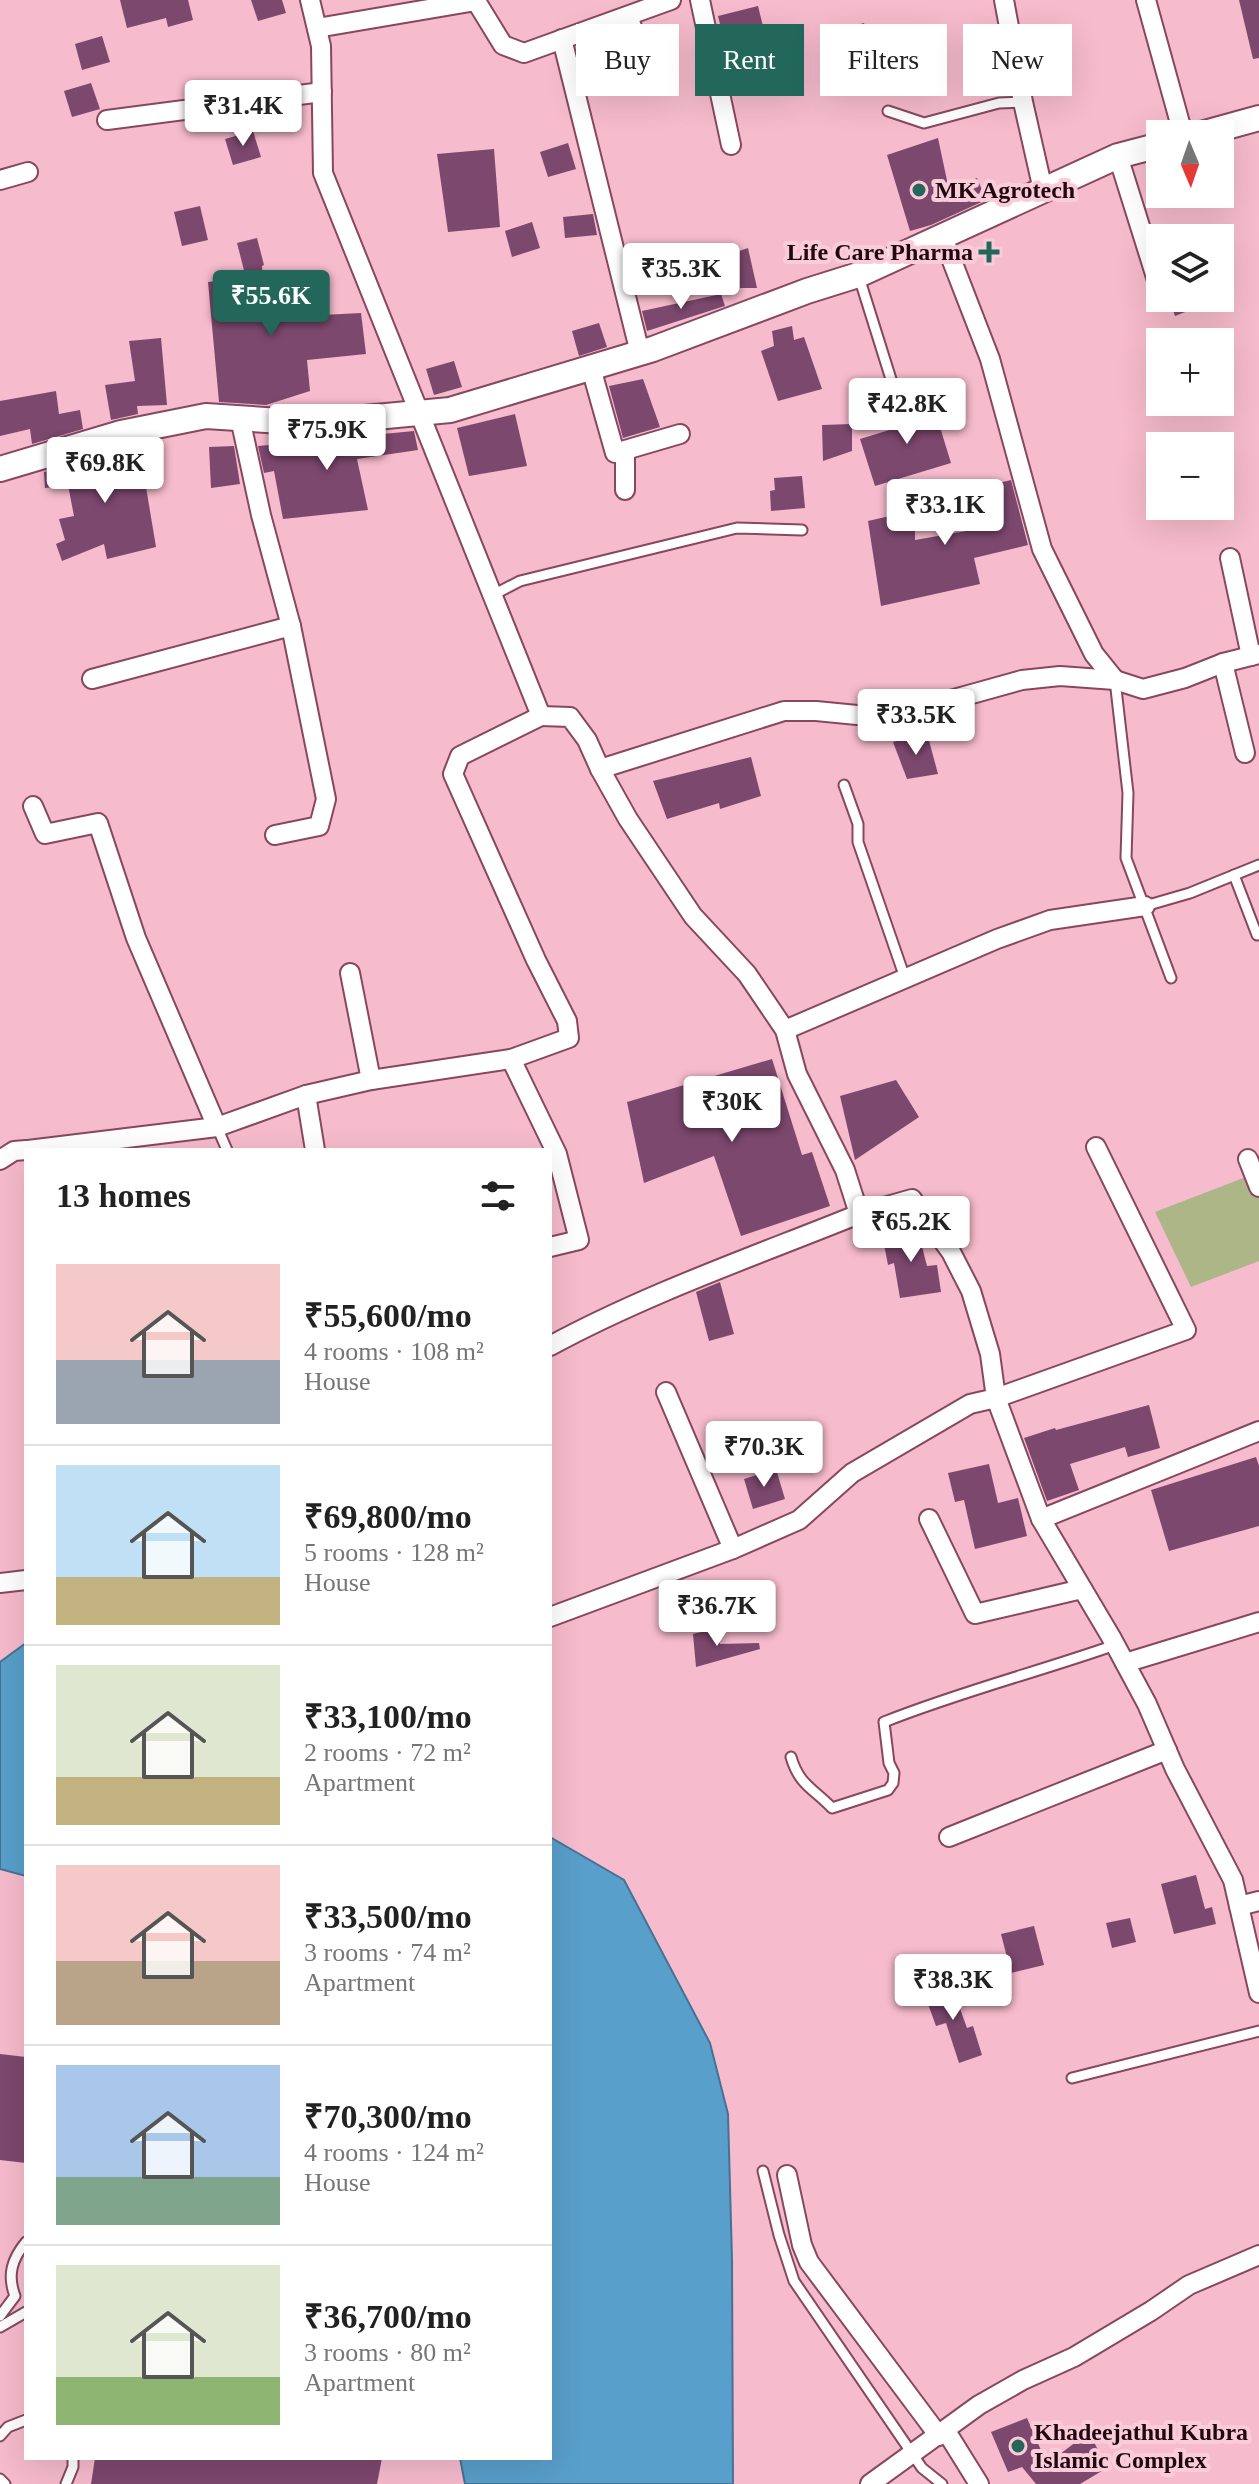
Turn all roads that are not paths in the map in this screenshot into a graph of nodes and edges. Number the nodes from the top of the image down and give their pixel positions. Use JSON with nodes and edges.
{"nodes":[{"id":1,"x":310,"y":0,"type":"edge"},
{"id":2,"x":671,"y":0,"type":"edge"},
{"id":3,"x":700,"y":0,"type":"edge"},
{"id":4,"x":1004,"y":0,"type":"edge"},
{"id":5,"x":1146,"y":0,"type":"edge"},
{"id":6,"x":628,"y":16,"type":"junction"},
{"id":7,"x":631,"y":24,"type":"edge"},
{"id":8,"x":317,"y":28,"type":"junction"},
{"id":9,"x":562,"y":39,"type":"junction"},
{"id":10,"x":322,"y":92,"type":"junction"},
{"id":11,"x":1023,"y":102,"type":"junction"},
{"id":12,"x":888,"y":111,"type":"dead end"},
{"id":13,"x":1259,"y":118,"type":"edge"},
{"id":14,"x":107,"y":120,"type":"dead end"},
{"id":15,"x":1179,"y":120,"type":"edge"},
{"id":16,"x":1234,"y":125,"type":"edge"},
{"id":17,"x":731,"y":145,"type":"dead end"},
{"id":18,"x":1146,"y":149,"type":"edge"},
{"id":19,"x":1118,"y":156,"type":"junction"},
{"id":20,"x":28,"y":172,"type":"dead end"},
{"id":21,"x":0,"y":180,"type":"edge"},
{"id":22,"x":1043,"y":190,"type":"junction"},
{"id":23,"x":942,"y":235,"type":"junction"},
{"id":24,"x":1146,"y":245,"type":"edge"},
{"id":25,"x":858,"y":275,"type":"junction"},
{"id":26,"x":640,"y":353,"type":"junction"},
{"id":27,"x":591,"y":368,"type":"junction"},
{"id":28,"x":895,"y":392,"type":"dead end"},
{"id":29,"x":419,"y":413,"type":"junction"},
{"id":30,"x":240,"y":418,"type":"junction"},
{"id":31,"x":680,"y":434,"type":"dead end"},
{"id":32,"x":625,"y":452,"type":"junction"},
{"id":33,"x":0,"y":469,"type":"edge"},
{"id":34,"x":625,"y":490,"type":"dead end"},
{"id":35,"x":802,"y":530,"type":"dead end"},
{"id":36,"x":1230,"y":558,"type":"dead end"},
{"id":37,"x":493,"y":595,"type":"junction"},
{"id":38,"x":291,"y":626,"type":"junction"},
{"id":39,"x":1255,"y":655,"type":"edge"},
{"id":40,"x":1223,"y":663,"type":"junction"},
{"id":41,"x":92,"y":679,"type":"dead end"},
{"id":42,"x":1115,"y":680,"type":"junction"},
{"id":43,"x":541,"y":716,"type":"junction"},
{"id":44,"x":1245,"y":753,"type":"dead end"},
{"id":45,"x":600,"y":769,"type":"junction"},
{"id":46,"x":844,"y":785,"type":"dead end"},
{"id":47,"x":33,"y":806,"type":"dead end"},
{"id":48,"x":275,"y":835,"type":"dead end"},
{"id":49,"x":1259,"y":865,"type":"edge"},
{"id":50,"x":1234,"y":875,"type":"junction"},
{"id":51,"x":1145,"y":906,"type":"junction"},
{"id":52,"x":1258,"y":936,"type":"edge"},
{"id":53,"x":350,"y":973,"type":"dead end"},
{"id":54,"x":905,"y":978,"type":"junction"},
{"id":55,"x":1171,"y":978,"type":"dead end"},
{"id":56,"x":785,"y":1030,"type":"junction"},
{"id":57,"x":511,"y":1059,"type":"junction"},
{"id":58,"x":371,"y":1080,"type":"junction"},
{"id":59,"x":306,"y":1095,"type":"junction"},
{"id":60,"x":217,"y":1127,"type":"junction"},
{"id":61,"x":153,"y":1143,"type":"edge"},
{"id":62,"x":1096,"y":1147,"type":"dead end"},
{"id":63,"x":63,"y":1148,"type":"edge"},
{"id":64,"x":226,"y":1148,"type":"edge"},
{"id":65,"x":315,"y":1148,"type":"edge"},
{"id":66,"x":24,"y":1150,"type":"edge"},
{"id":67,"x":1248,"y":1159,"type":"dead end"},
{"id":68,"x":0,"y":1160,"type":"edge"},
{"id":69,"x":1259,"y":1187,"type":"edge"},
{"id":70,"x":859,"y":1214,"type":"junction"},
{"id":71,"x":552,"y":1247,"type":"edge"},
{"id":72,"x":552,"y":1345,"type":"edge"},
{"id":73,"x":666,"y":1392,"type":"dead end"},
{"id":74,"x":996,"y":1398,"type":"junction"},
{"id":75,"x":1259,"y":1431,"type":"edge"},
{"id":76,"x":929,"y":1519,"type":"dead end"},
{"id":77,"x":1041,"y":1519,"type":"junction"},
{"id":78,"x":733,"y":1549,"type":"junction"},
{"id":79,"x":24,"y":1580,"type":"edge"},
{"id":80,"x":0,"y":1583,"type":"edge"},
{"id":81,"x":1082,"y":1589,"type":"junction"},
{"id":82,"x":552,"y":1616,"type":"edge"},
{"id":83,"x":1259,"y":1622,"type":"edge"},
{"id":84,"x":1115,"y":1645,"type":"junction"},
{"id":85,"x":1125,"y":1663,"type":"junction"},
{"id":86,"x":1167,"y":1750,"type":"junction"},
{"id":87,"x":791,"y":1757,"type":"dead end"},
{"id":88,"x":949,"y":1837,"type":"dead end"},
{"id":89,"x":1259,"y":1901,"type":"edge"},
{"id":90,"x":1239,"y":1906,"type":"junction"},
{"id":91,"x":1259,"y":1993,"type":"edge"},
{"id":92,"x":1259,"y":2031,"type":"edge"},
{"id":93,"x":1072,"y":2078,"type":"dead end"},
{"id":94,"x":763,"y":2171,"type":"dead end"},
{"id":95,"x":787,"y":2175,"type":"dead end"},
{"id":96,"x":24,"y":2245,"type":"edge"},
{"id":97,"x":1259,"y":2255,"type":"edge"},
{"id":98,"x":24,"y":2313,"type":"edge"},
{"id":99,"x":0,"y":2316,"type":"edge"},
{"id":100,"x":0,"y":2327,"type":"edge"},
{"id":101,"x":24,"y":2421,"type":"edge"},
{"id":102,"x":942,"y":2434,"type":"junction"},
{"id":103,"x":0,"y":2436,"type":"edge"},
{"id":104,"x":914,"y":2454,"type":"junction"},
{"id":105,"x":73,"y":2460,"type":"edge"},
{"id":106,"x":0,"y":2479,"type":"edge"},
{"id":107,"x":5,"y":2484,"type":"edge"},
{"id":108,"x":66,"y":2484,"type":"edge"},
{"id":109,"x":870,"y":2484,"type":"edge"},
{"id":110,"x":942,"y":2484,"type":"edge"},
{"id":111,"x":979,"y":2484,"type":"edge"}],
"edges":[{"from":1,"to":8,"type":"street"},
{"from":2,"to":6,"type":"street"},
{"from":3,"to":17,"type":"street"},
{"from":4,"to":11,"type":"street"},
{"from":5,"to":15,"type":"street"},
{"from":6,"to":7,"type":"street"},
{"from":6,"to":9,"type":"street"},
{"from":8,"to":9,"type":"street"},
{"from":8,"to":10,"type":"street"},
{"from":9,"to":26,"type":"street"},
{"from":10,"to":14,"type":"street"},
{"from":10,"to":29,"type":"street"},
{"from":11,"to":12,"type":"lane"},
{"from":11,"to":22,"type":"street"},
{"from":13,"to":16,"type":"street"},
{"from":18,"to":19,"type":"street"},
{"from":19,"to":22,"type":"street"},
{"from":19,"to":24,"type":"street"},
{"from":20,"to":21,"type":"street"},
{"from":22,"to":23,"type":"street"},
{"from":23,"to":25,"type":"street"},
{"from":23,"to":42,"type":"street"},
{"from":25,"to":26,"type":"street"},
{"from":25,"to":28,"type":"lane"},
{"from":26,"to":27,"type":"street"},
{"from":27,"to":29,"type":"street"},
{"from":27,"to":32,"type":"street"},
{"from":29,"to":30,"type":"street"},
{"from":29,"to":37,"type":"street"},
{"from":30,"to":33,"type":"street"},
{"from":30,"to":38,"type":"street"},
{"from":31,"to":32,"type":"street"},
{"from":32,"to":34,"type":"street"},
{"from":35,"to":37,"type":"lane"},
{"from":36,"to":39,"type":"street"},
{"from":37,"to":43,"type":"street"},
{"from":38,"to":41,"type":"street"},
{"from":38,"to":48,"type":"street"},
{"from":39,"to":40,"type":"street"},
{"from":40,"to":42,"type":"street"},
{"from":40,"to":44,"type":"street"},
{"from":42,"to":45,"type":"street"},
{"from":42,"to":51,"type":"lane"},
{"from":43,"to":45,"type":"street"},
{"from":43,"to":57,"type":"street"},
{"from":45,"to":56,"type":"street"},
{"from":46,"to":54,"type":"lane"},
{"from":47,"to":60,"type":"street"},
{"from":49,"to":50,"type":"lane"},
{"from":50,"to":51,"type":"lane"},
{"from":50,"to":52,"type":"lane"},
{"from":51,"to":54,"type":"street"},
{"from":51,"to":55,"type":"lane"},
{"from":53,"to":58,"type":"street"},
{"from":54,"to":56,"type":"street"},
{"from":56,"to":70,"type":"street"},
{"from":57,"to":58,"type":"street"},
{"from":57,"to":71,"type":"street"},
{"from":58,"to":59,"type":"street"},
{"from":59,"to":60,"type":"street"},
{"from":59,"to":65,"type":"street"},
{"from":60,"to":61,"type":"street"},
{"from":60,"to":64,"type":"lane"},
{"from":61,"to":63,"type":"street"},
{"from":62,"to":74,"type":"street"},
{"from":66,"to":68,"type":"street"},
{"from":67,"to":69,"type":"street"},
{"from":70,"to":72,"type":"street"},
{"from":70,"to":74,"type":"street"},
{"from":73,"to":78,"type":"street"},
{"from":74,"to":77,"type":"street"},
{"from":74,"to":78,"type":"street"},
{"from":75,"to":77,"type":"street"},
{"from":76,"to":81,"type":"street"},
{"from":77,"to":81,"type":"street"},
{"from":78,"to":82,"type":"street"},
{"from":79,"to":80,"type":"street"},
{"from":81,"to":84,"type":"street"},
{"from":83,"to":85,"type":"street"},
{"from":84,"to":85,"type":"street"},
{"from":84,"to":87,"type":"lane"},
{"from":85,"to":86,"type":"street"},
{"from":86,"to":88,"type":"street"},
{"from":86,"to":90,"type":"street"},
{"from":89,"to":90,"type":"street"},
{"from":90,"to":91,"type":"street"},
{"from":92,"to":93,"type":"lane"},
{"from":94,"to":104,"type":"lane"},
{"from":95,"to":102,"type":"street"},
{"from":96,"to":99,"type":"lane"},
{"from":97,"to":102,"type":"street"},
{"from":98,"to":100,"type":"lane"},
{"from":101,"to":103,"type":"lane"},
{"from":102,"to":104,"type":"street"},
{"from":102,"to":111,"type":"street"},
{"from":104,"to":109,"type":"street"},
{"from":104,"to":110,"type":"lane"},
{"from":105,"to":108,"type":"lane"},
{"from":106,"to":107,"type":"lane"}]}
